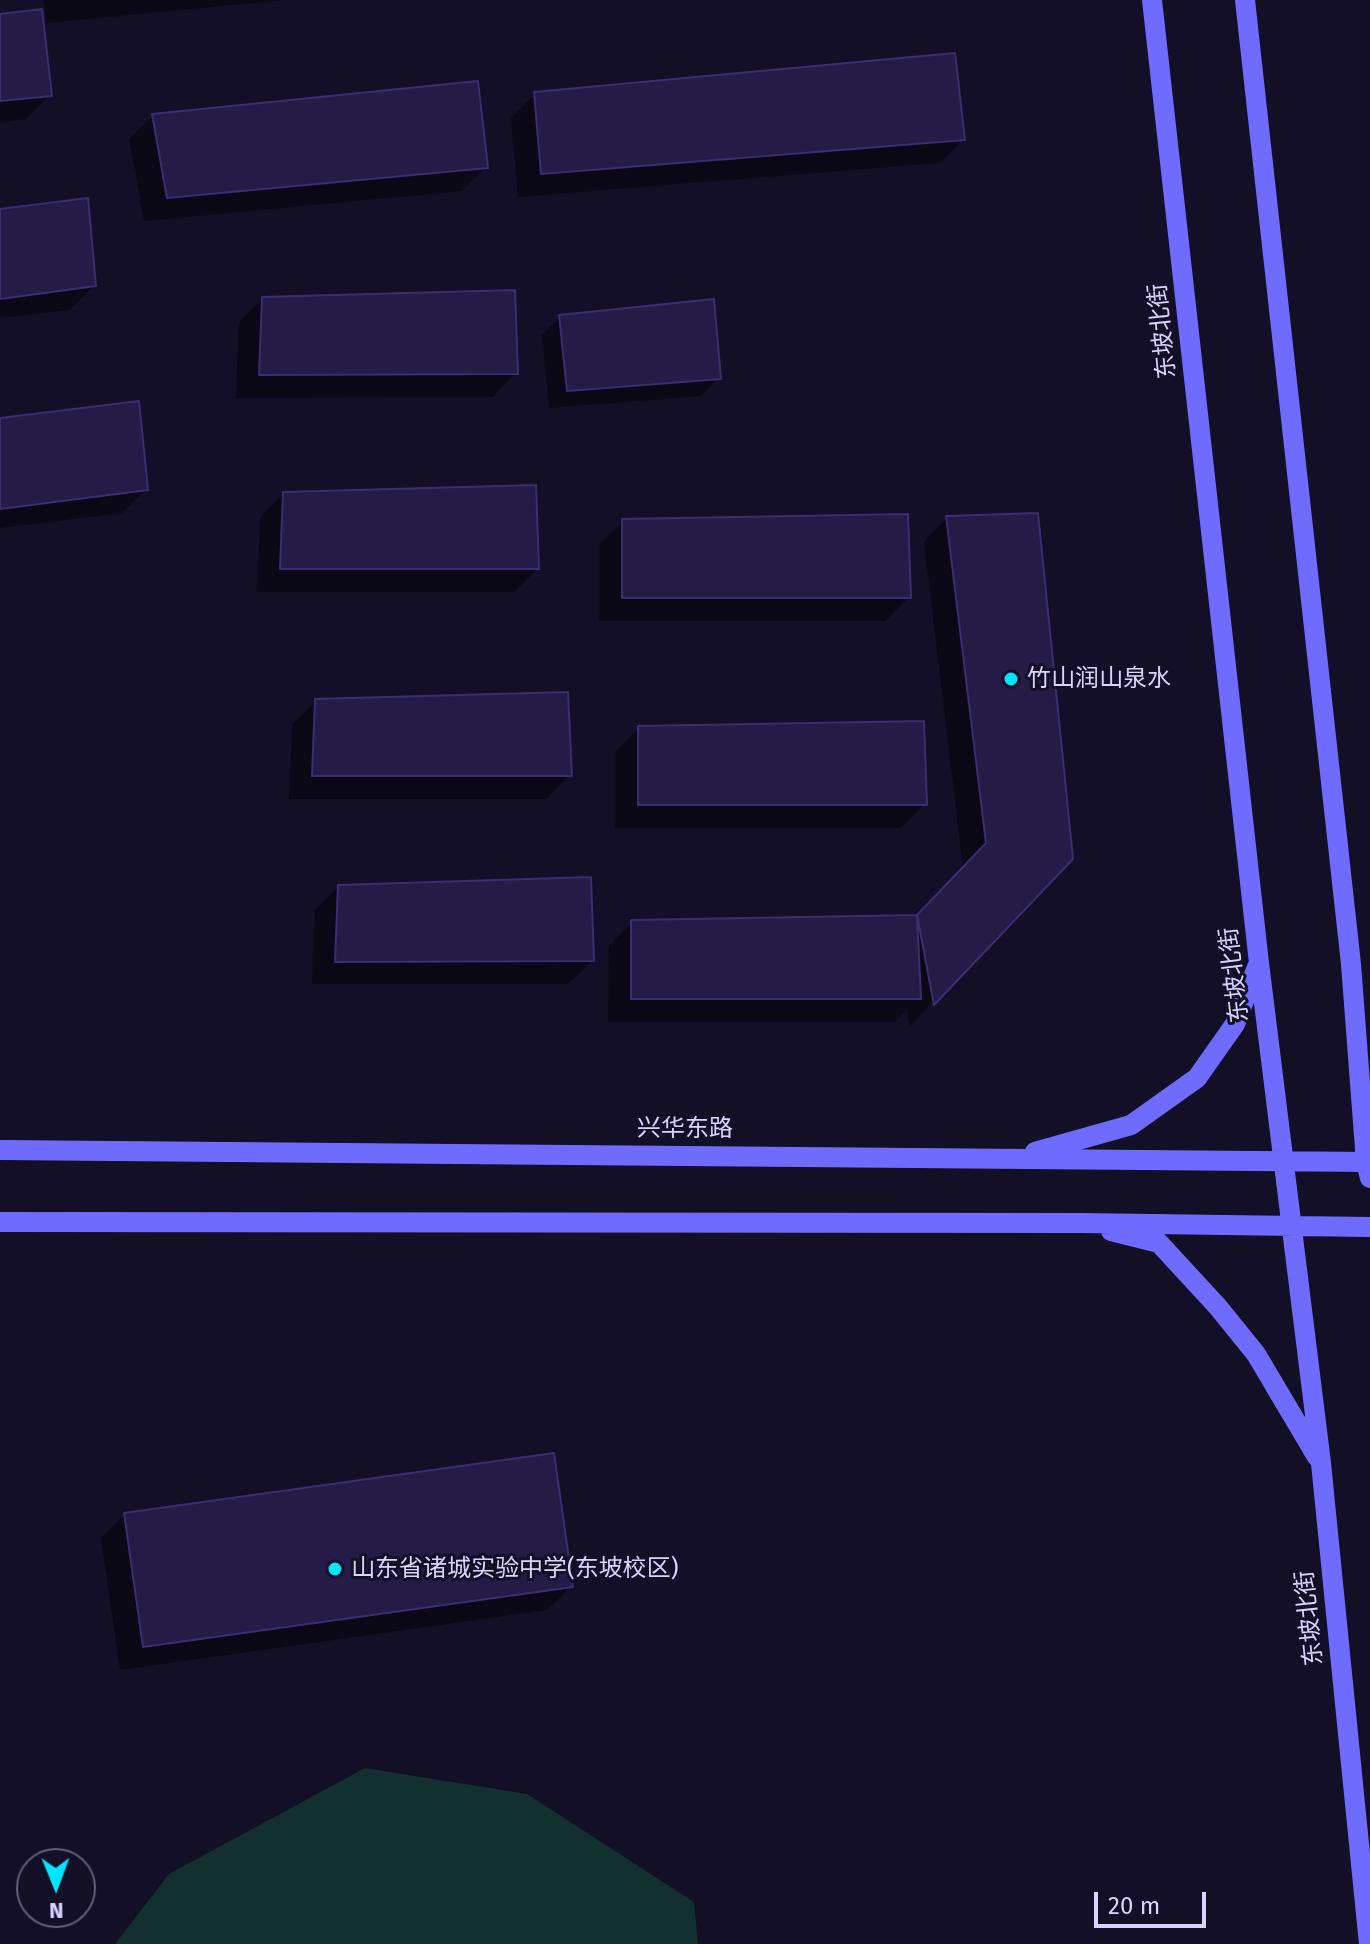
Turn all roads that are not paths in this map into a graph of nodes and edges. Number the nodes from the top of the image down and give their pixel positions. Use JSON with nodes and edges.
{"nodes":[{"id":1,"x":1152,"y":0,"type":"edge"},
{"id":2,"x":1245,"y":0,"type":"edge"},
{"id":3,"x":1259,"y":963,"type":"junction"},
{"id":4,"x":1351,"y":964,"type":"junction"},
{"id":5,"x":1370,"y":988,"type":"edge"},
{"id":6,"x":0,"y":1150,"type":"edge"},
{"id":7,"x":1012,"y":1158,"type":"junction"},
{"id":8,"x":1284,"y":1162,"type":"junction"},
{"id":9,"x":1369,"y":1167,"type":"edge"},
{"id":10,"x":0,"y":1222,"type":"edge"},
{"id":11,"x":1080,"y":1223,"type":"junction"},
{"id":12,"x":1293,"y":1225,"type":"junction"},
{"id":13,"x":1370,"y":1227,"type":"edge"},
{"id":14,"x":1321,"y":1463,"type":"junction"},
{"id":15,"x":1369,"y":1944,"type":"edge"}],
"edges":[{"from":1,"to":3,"type":"main road","name":"东坡北街"},
{"from":2,"to":4,"type":"main road"},
{"from":3,"to":7,"type":"main road"},
{"from":3,"to":8,"type":"main road","name":"东坡北街"},
{"from":4,"to":5,"type":"main road"},
{"from":4,"to":9,"type":"main road"},
{"from":6,"to":7,"type":"main road","name":"兴华东路"},
{"from":7,"to":8,"type":"main road","name":"兴华东路"},
{"from":8,"to":9,"type":"main road","name":"兴华东路"},
{"from":8,"to":12,"type":"main road","name":"东坡北街"},
{"from":10,"to":11,"type":"main road"},
{"from":11,"to":12,"type":"main road"},
{"from":11,"to":14,"type":"main road"},
{"from":12,"to":13,"type":"main road"},
{"from":12,"to":14,"type":"main road","name":"东坡北街"},
{"from":14,"to":15,"type":"main road","name":"东坡北街"}]}
